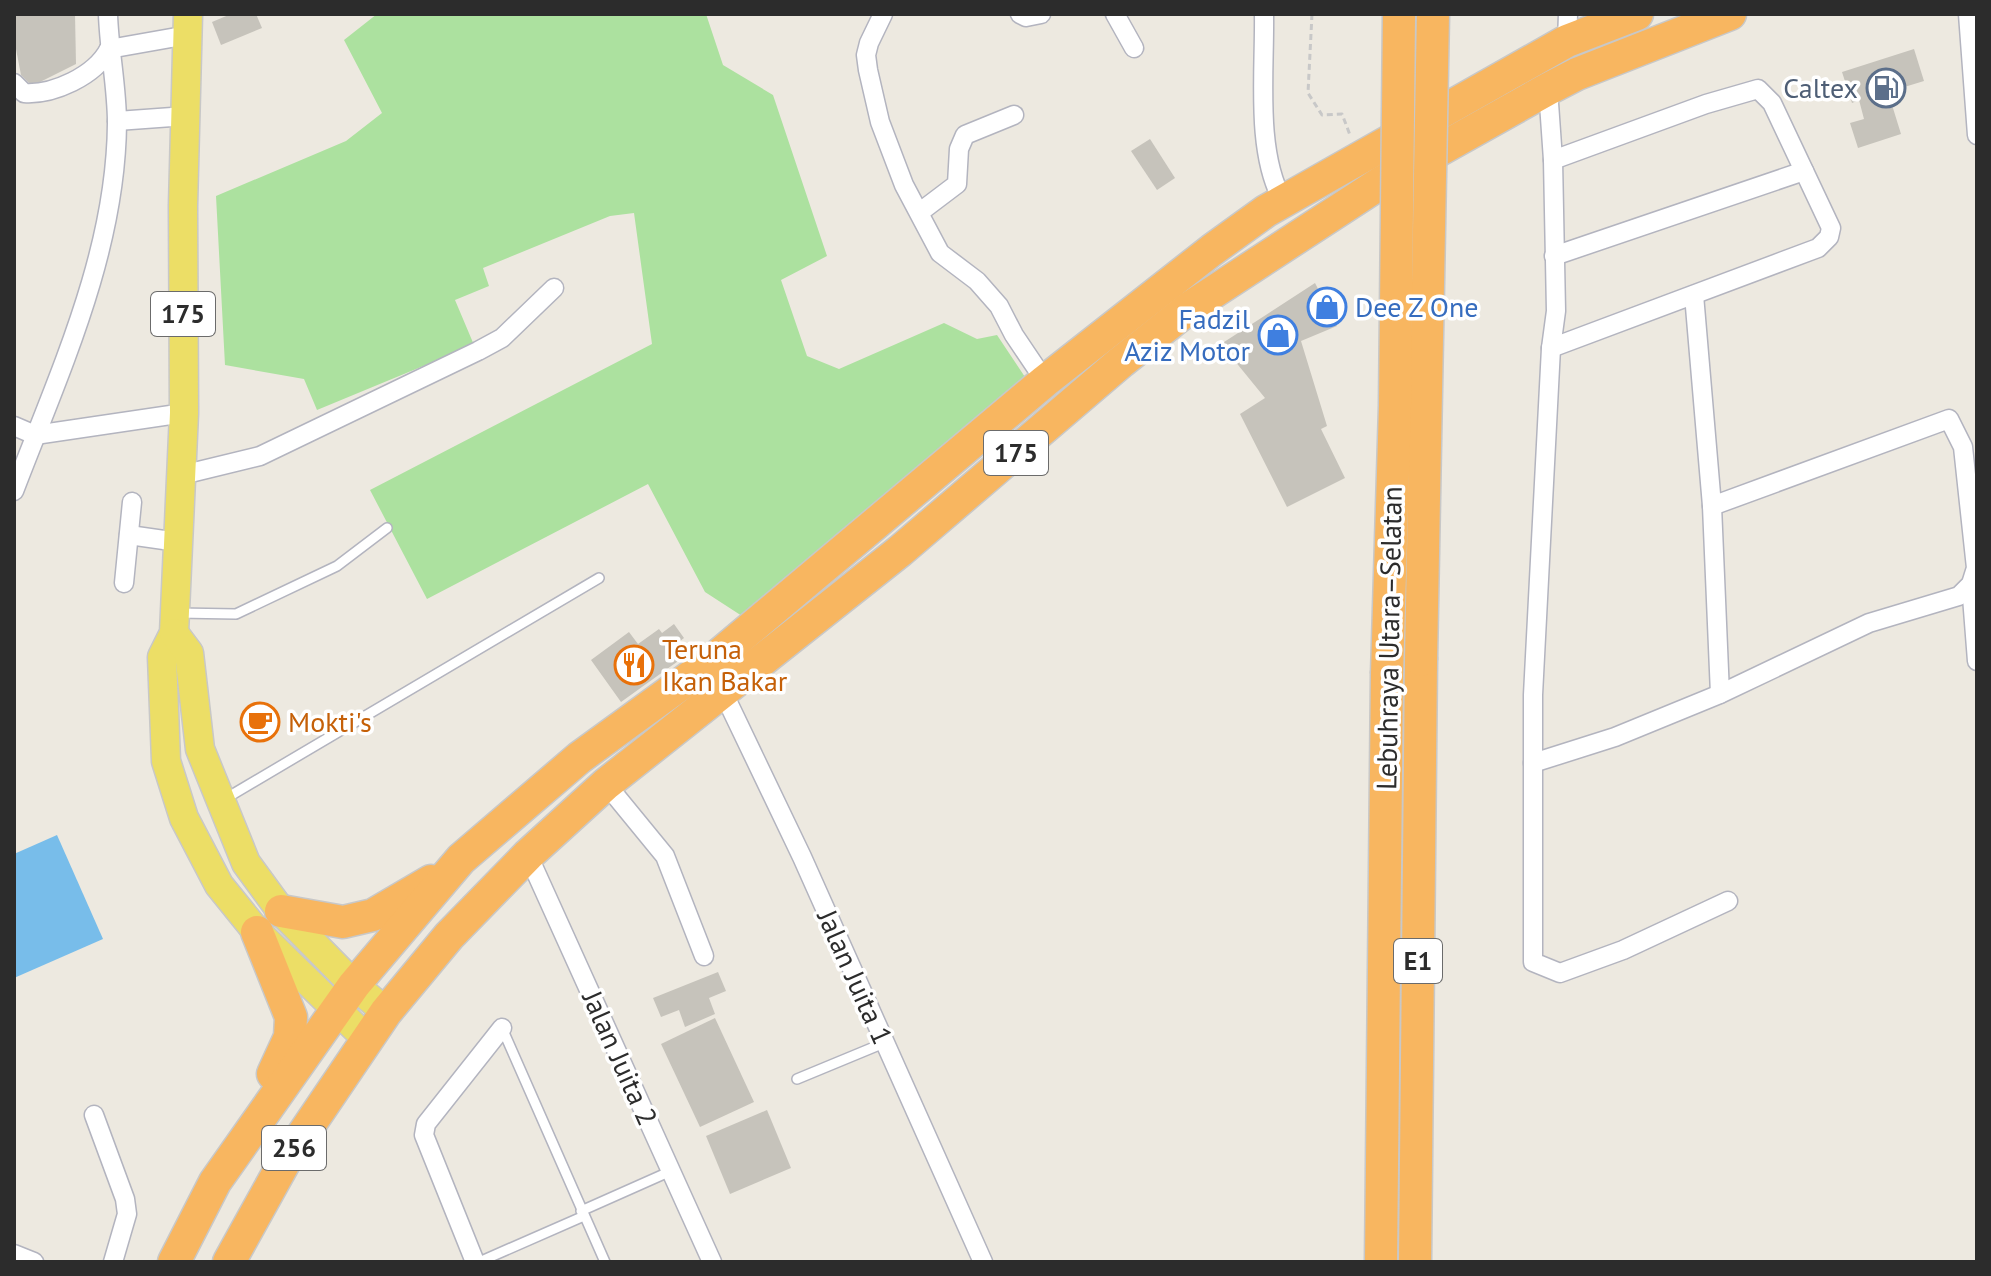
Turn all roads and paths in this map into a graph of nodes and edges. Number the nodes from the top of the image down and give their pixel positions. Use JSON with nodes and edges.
{"nodes":[{"id":1,"x":108,"y":14,"type":"edge"},
{"id":2,"x":883,"y":14,"type":"edge"},
{"id":3,"x":1020,"y":14,"type":"edge"},
{"id":4,"x":1041,"y":14,"type":"edge"},
{"id":5,"x":1115,"y":14,"type":"edge"},
{"id":6,"x":1264,"y":14,"type":"edge"},
{"id":7,"x":1312,"y":14,"type":"edge"},
{"id":8,"x":1399,"y":14,"type":"edge"},
{"id":9,"x":1433,"y":14,"type":"edge"},
{"id":10,"x":1637,"y":14,"type":"edge"},
{"id":11,"x":1730,"y":14,"type":"edge"},
{"id":12,"x":1968,"y":14,"type":"edge"},
{"id":13,"x":188,"y":25,"type":"edge"},
{"id":14,"x":1568,"y":28,"type":"edge"},
{"id":15,"x":1134,"y":48,"type":"dead end"},
{"id":16,"x":109,"y":49,"type":"junction"},
{"id":17,"x":14,"y":83,"type":"edge"},
{"id":18,"x":1548,"y":89,"type":"junction"},
{"id":19,"x":1014,"y":115,"type":"dead end"},
{"id":20,"x":186,"y":116,"type":"junction"},
{"id":21,"x":117,"y":121,"type":"junction"},
{"id":22,"x":1977,"y":135,"type":"edge"},
{"id":23,"x":1360,"y":157,"type":"junction"},
{"id":24,"x":1553,"y":160,"type":"junction"},
{"id":25,"x":1804,"y":171,"type":"junction"},
{"id":26,"x":1283,"y":201,"type":"junction"},
{"id":27,"x":920,"y":212,"type":"junction"},
{"id":28,"x":1554,"y":256,"type":"junction"},
{"id":29,"x":554,"y":288,"type":"dead end"},
{"id":30,"x":1694,"y":295,"type":"junction"},
{"id":31,"x":1551,"y":348,"type":"junction"},
{"id":32,"x":1045,"y":381,"type":"junction"},
{"id":33,"x":184,"y":413,"type":"junction"},
{"id":34,"x":14,"y":426,"type":"edge"},
{"id":35,"x":35,"y":435,"type":"junction"},
{"id":36,"x":182,"y":475,"type":"junction"},
{"id":37,"x":14,"y":491,"type":"edge"},
{"id":38,"x":132,"y":502,"type":"dead end"},
{"id":39,"x":1712,"y":506,"type":"junction"},
{"id":40,"x":387,"y":528,"type":"dead end"},
{"id":41,"x":129,"y":535,"type":"junction"},
{"id":42,"x":178,"y":542,"type":"junction"},
{"id":43,"x":599,"y":578,"type":"dead end"},
{"id":44,"x":124,"y":583,"type":"dead end"},
{"id":45,"x":1971,"y":584,"type":"junction"},
{"id":46,"x":174,"y":623,"type":"junction"},
{"id":47,"x":1977,"y":661,"type":"edge"},
{"id":48,"x":723,"y":692,"type":"junction"},
{"id":49,"x":1720,"y":694,"type":"junction"},
{"id":50,"x":1533,"y":763,"type":"junction"},
{"id":51,"x":606,"y":784,"type":"junction"},
{"id":52,"x":220,"y":802,"type":"junction"},
{"id":53,"x":528,"y":855,"type":"junction"},
{"id":54,"x":461,"y":859,"type":"junction"},
{"id":55,"x":1728,"y":901,"type":"dead end"},
{"id":56,"x":281,"y":911,"type":"junction"},
{"id":57,"x":257,"y":932,"type":"junction"},
{"id":58,"x":704,"y":956,"type":"dead end"},
{"id":59,"x":344,"y":997,"type":"junction"},
{"id":60,"x":386,"y":1012,"type":"junction"},
{"id":61,"x":502,"y":1028,"type":"joint"},
{"id":62,"x":368,"y":1040,"type":"junction"},
{"id":63,"x":884,"y":1043,"type":"junction"},
{"id":64,"x":797,"y":1079,"type":"dead end"},
{"id":65,"x":94,"y":1115,"type":"dead end"},
{"id":66,"x":671,"y":1171,"type":"junction"},
{"id":67,"x":215,"y":1182,"type":"junction"},
{"id":68,"x":582,"y":1213,"type":"junction"},
{"id":69,"x":14,"y":1254,"type":"edge"},
{"id":70,"x":34,"y":1262,"type":"edge"},
{"id":71,"x":113,"y":1262,"type":"edge"},
{"id":72,"x":174,"y":1262,"type":"edge"},
{"id":73,"x":229,"y":1262,"type":"edge"},
{"id":74,"x":477,"y":1262,"type":"edge"},
{"id":75,"x":605,"y":1262,"type":"edge"},
{"id":76,"x":712,"y":1262,"type":"edge"},
{"id":77,"x":983,"y":1262,"type":"edge"},
{"id":78,"x":1381,"y":1262,"type":"edge"},
{"id":79,"x":1415,"y":1262,"type":"edge"}],
"edges":[{"from":1,"to":16,"type":"street"},
{"from":2,"to":27,"type":"street"},
{"from":3,"to":4,"type":"street"},
{"from":5,"to":15,"type":"street"},
{"from":6,"to":26,"type":"street"},
{"from":7,"to":23,"type":"path"},
{"from":8,"to":78,"type":"highway","name":"Lebuhraya Utara–Selatan","number":"E1","bridge":true},
{"from":9,"to":79,"type":"highway","name":"Lebuhraya Utara–Selatan","number":"E1","bridge":true},
{"from":10,"to":14,"type":"highway","number":"175"},
{"from":11,"to":18,"type":"highway","number":"175"},
{"from":12,"to":22,"type":"street"},
{"from":13,"to":16,"type":"street"},
{"from":13,"to":20,"type":"main road","number":"175"},
{"from":14,"to":23,"type":"highway","number":"175"},
{"from":16,"to":17,"type":"street"},
{"from":16,"to":21,"type":"street"},
{"from":18,"to":24,"type":"street"},
{"from":18,"to":48,"type":"highway","number":"175"},
{"from":19,"to":27,"type":"street"},
{"from":20,"to":21,"type":"street"},
{"from":20,"to":33,"type":"main road","number":"175"},
{"from":21,"to":35,"type":"street"},
{"from":23,"to":26,"type":"highway","number":"175"},
{"from":24,"to":25,"type":"street"},
{"from":24,"to":28,"type":"street"},
{"from":25,"to":28,"type":"street"},
{"from":25,"to":30,"type":"street"},
{"from":26,"to":32,"type":"highway","number":"175"},
{"from":27,"to":32,"type":"street"},
{"from":28,"to":31,"type":"street"},
{"from":29,"to":36,"type":"street"},
{"from":30,"to":31,"type":"street"},
{"from":30,"to":39,"type":"street"},
{"from":31,"to":50,"type":"street"},
{"from":32,"to":54,"type":"highway","number":"175"},
{"from":33,"to":35,"type":"street"},
{"from":33,"to":36,"type":"main road","number":"175"},
{"from":34,"to":35,"type":"street"},
{"from":35,"to":37,"type":"street"},
{"from":36,"to":42,"type":"main road","number":"175"},
{"from":38,"to":41,"type":"street"},
{"from":39,"to":45,"type":"street"},
{"from":39,"to":49,"type":"street"},
{"from":40,"to":46,"type":"lane"},
{"from":41,"to":42,"type":"street"},
{"from":41,"to":44,"type":"street"},
{"from":42,"to":46,"type":"main road","number":"175"},
{"from":43,"to":52,"type":"lane"},
{"from":45,"to":47,"type":"street"},
{"from":45,"to":49,"type":"street"},
{"from":46,"to":52,"type":"main road","number":"175"},
{"from":46,"to":57,"type":"main road","number":"175"},
{"from":48,"to":51,"type":"highway","number":"175"},
{"from":48,"to":63,"type":"street","name":"Jalan Juita 1"},
{"from":49,"to":50,"type":"street"},
{"from":50,"to":55,"type":"street"},
{"from":51,"to":53,"type":"highway","number":"175"},
{"from":51,"to":58,"type":"street"},
{"from":52,"to":56,"type":"main road","number":"175"},
{"from":53,"to":60,"type":"highway","number":"175"},
{"from":53,"to":66,"type":"street","name":"Jalan Juita 2"},
{"from":54,"to":56,"type":"highway"},
{"from":54,"to":59,"type":"highway","number":"175"},
{"from":56,"to":59,"type":"main road","number":"175"},
{"from":57,"to":59,"type":"main road","number":"175"},
{"from":57,"to":67,"type":"highway"},
{"from":59,"to":60,"type":"main road","number":"175"},
{"from":59,"to":62,"type":"main road","number":"175"},
{"from":59,"to":67,"type":"highway","number":"256"},
{"from":60,"to":62,"type":"highway","number":"256"},
{"from":61,"to":68,"type":"lane"},
{"from":61,"to":74,"type":"street"},
{"from":62,"to":73,"type":"highway","number":"256"},
{"from":63,"to":64,"type":"lane"},
{"from":63,"to":77,"type":"street","name":"Jalan Juita 1"},
{"from":65,"to":71,"type":"street"},
{"from":66,"to":68,"type":"lane"},
{"from":66,"to":76,"type":"street","name":"Jalan Juita 2"},
{"from":67,"to":72,"type":"highway","number":"256"},
{"from":68,"to":74,"type":"lane"},
{"from":68,"to":75,"type":"lane"},
{"from":69,"to":70,"type":"street"}]}
